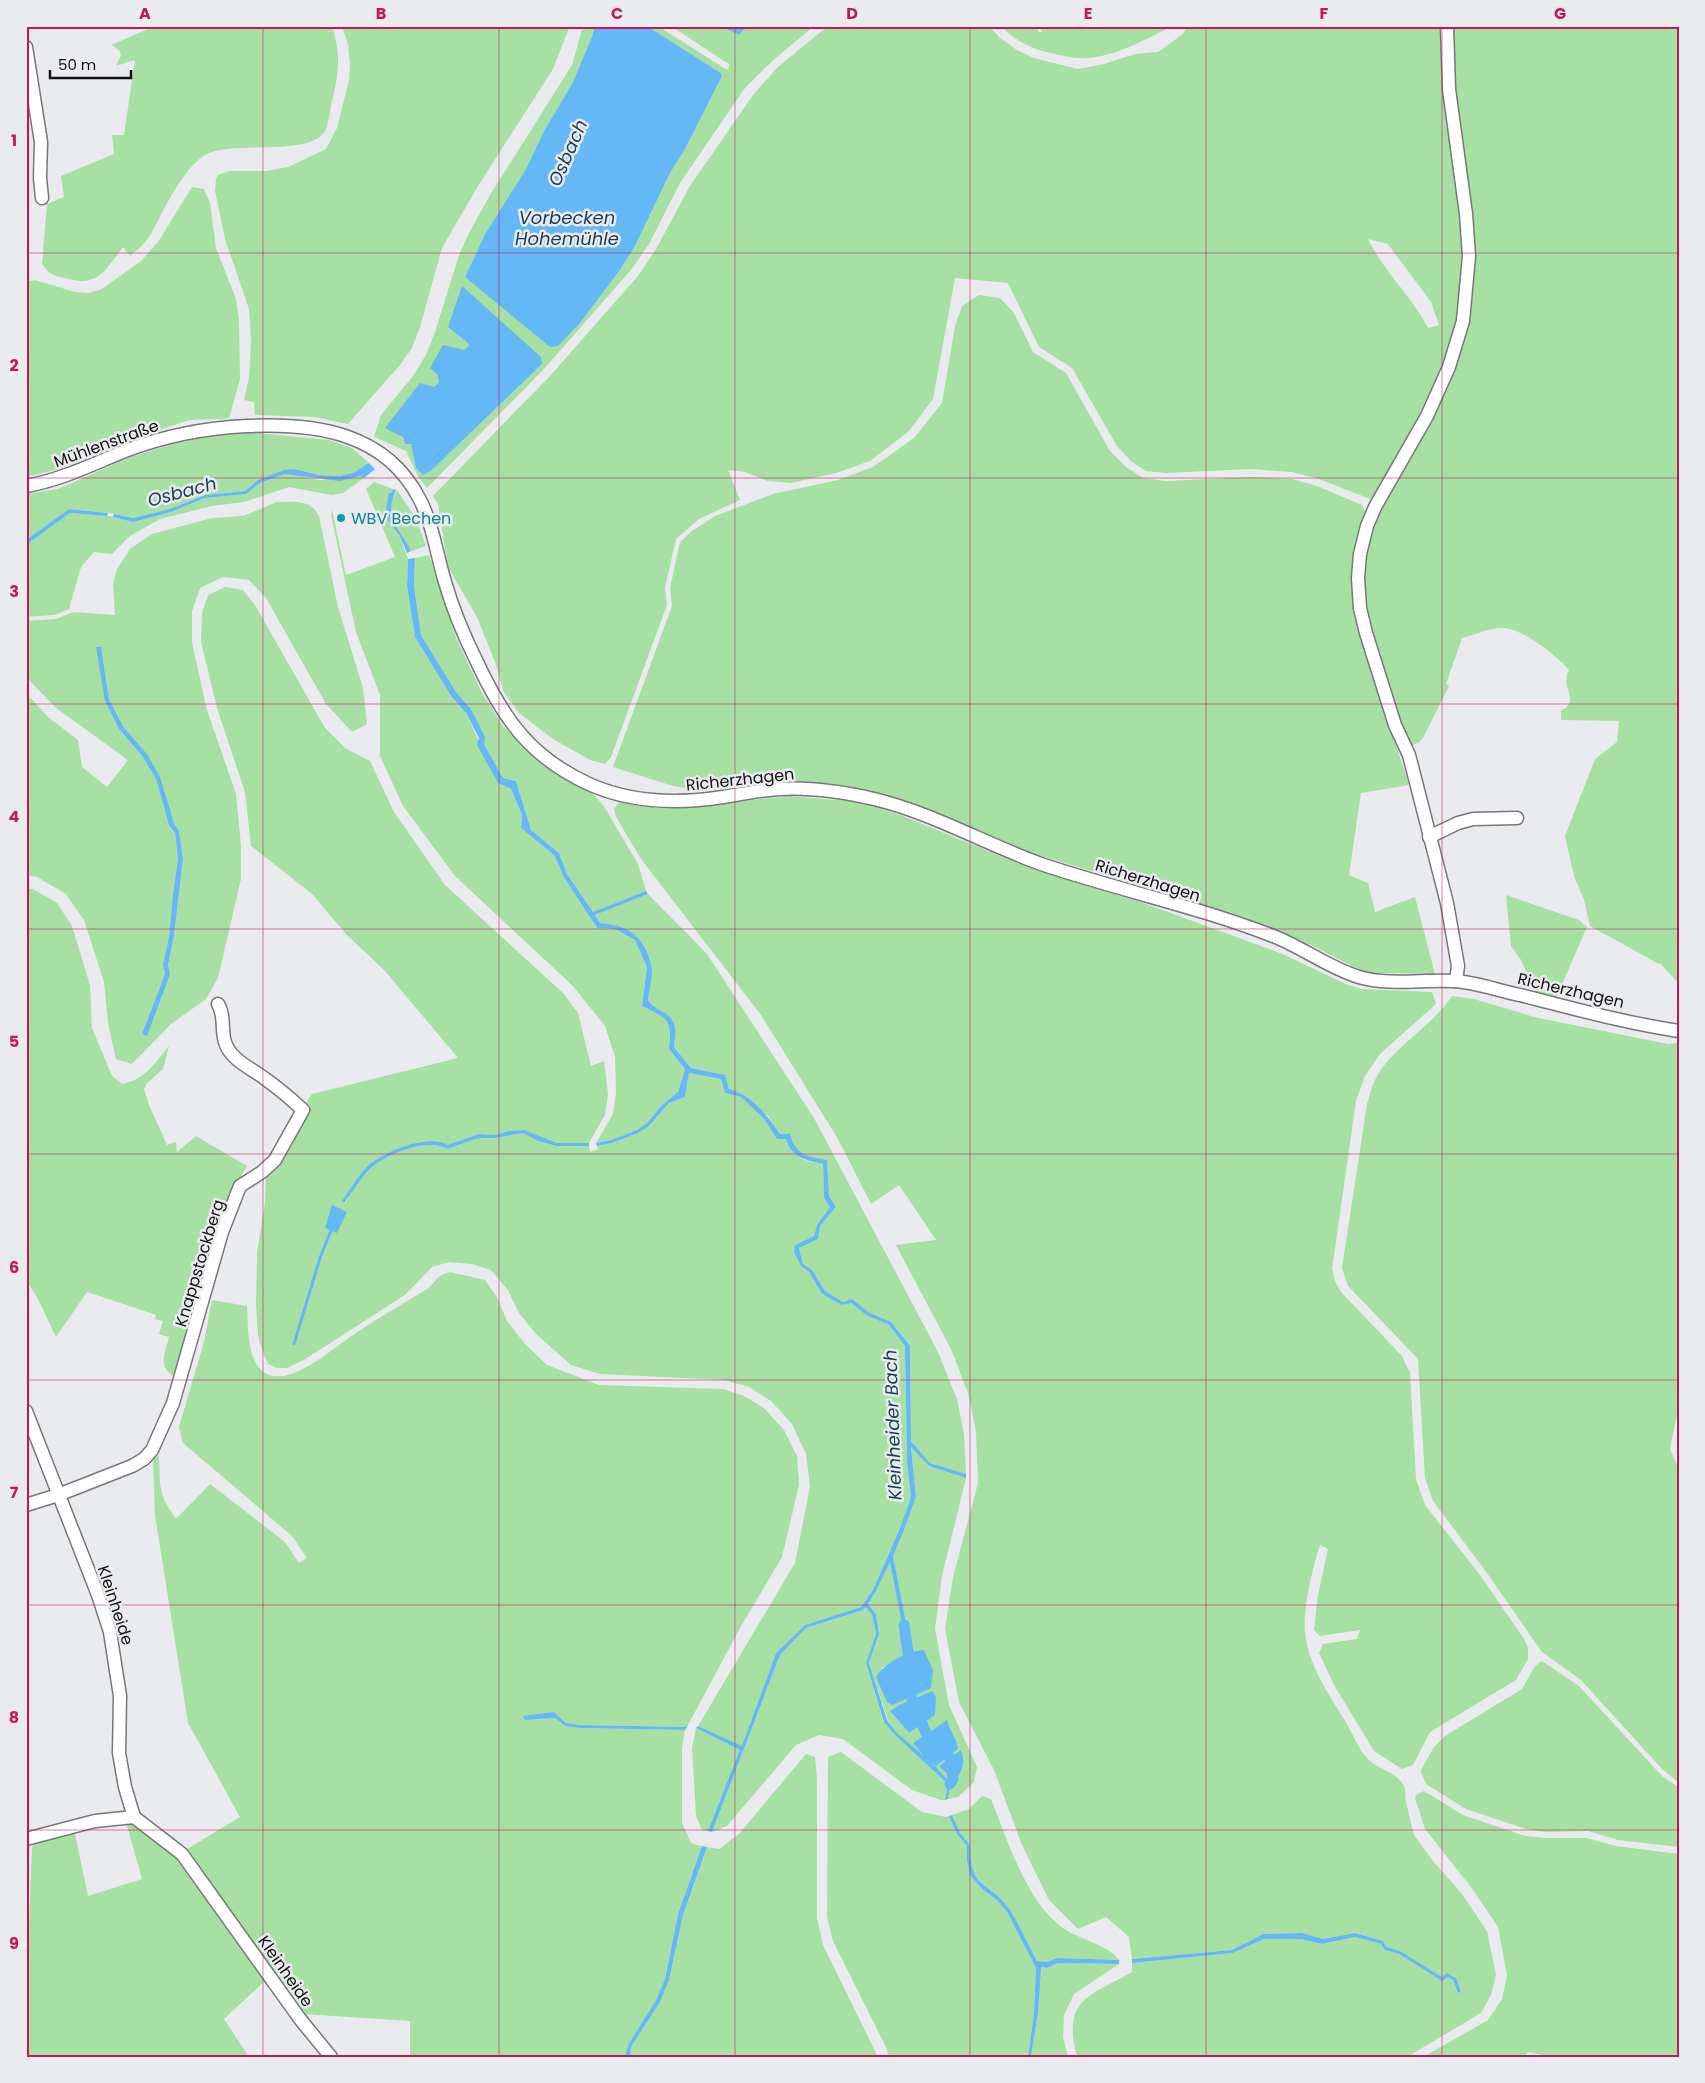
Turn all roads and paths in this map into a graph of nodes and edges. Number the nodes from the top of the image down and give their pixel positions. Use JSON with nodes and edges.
{"nodes":[{"id":1,"x":1447,"y":26,"type":"edge"},
{"id":2,"x":26,"y":47,"type":"edge"},
{"id":3,"x":42,"y":198,"type":"dead end"},
{"id":4,"x":227,"y":427,"type":"joint"},
{"id":5,"x":26,"y":486,"type":"edge"},
{"id":6,"x":1517,"y":818,"type":"dead end"},
{"id":7,"x":1429,"y":837,"type":"junction"},
{"id":8,"x":1456,"y":981,"type":"junction"},
{"id":9,"x":218,"y":1004,"type":"dead end"},
{"id":10,"x":1679,"y":1031,"type":"edge"},
{"id":11,"x":28,"y":1419,"type":"edge"},
{"id":12,"x":58,"y":1495,"type":"junction"},
{"id":13,"x":26,"y":1505,"type":"edge"},
{"id":14,"x":134,"y":1817,"type":"junction"},
{"id":15,"x":26,"y":1839,"type":"edge"},
{"id":16,"x":331,"y":2057,"type":"edge"}],
"edges":[{"from":1,"to":7,"type":"street"},
{"from":2,"to":3,"type":"street"},
{"from":4,"to":5,"type":"street","name":"Mühlenstraße"},
{"from":4,"to":8,"type":"street","name":"Richerzhagen"},
{"from":6,"to":7,"type":"street"},
{"from":7,"to":8,"type":"street"},
{"from":8,"to":10,"type":"street","name":"Richerzhagen"},
{"from":9,"to":12,"type":"street","name":"Knappstockberg"},
{"from":11,"to":12,"type":"street","name":"Kleinheide"},
{"from":12,"to":13,"type":"street","name":"Knappstockberg"},
{"from":12,"to":14,"type":"street","name":"Kleinheide"},
{"from":14,"to":15,"type":"street"},
{"from":14,"to":16,"type":"street","name":"Kleinheide"}]}
